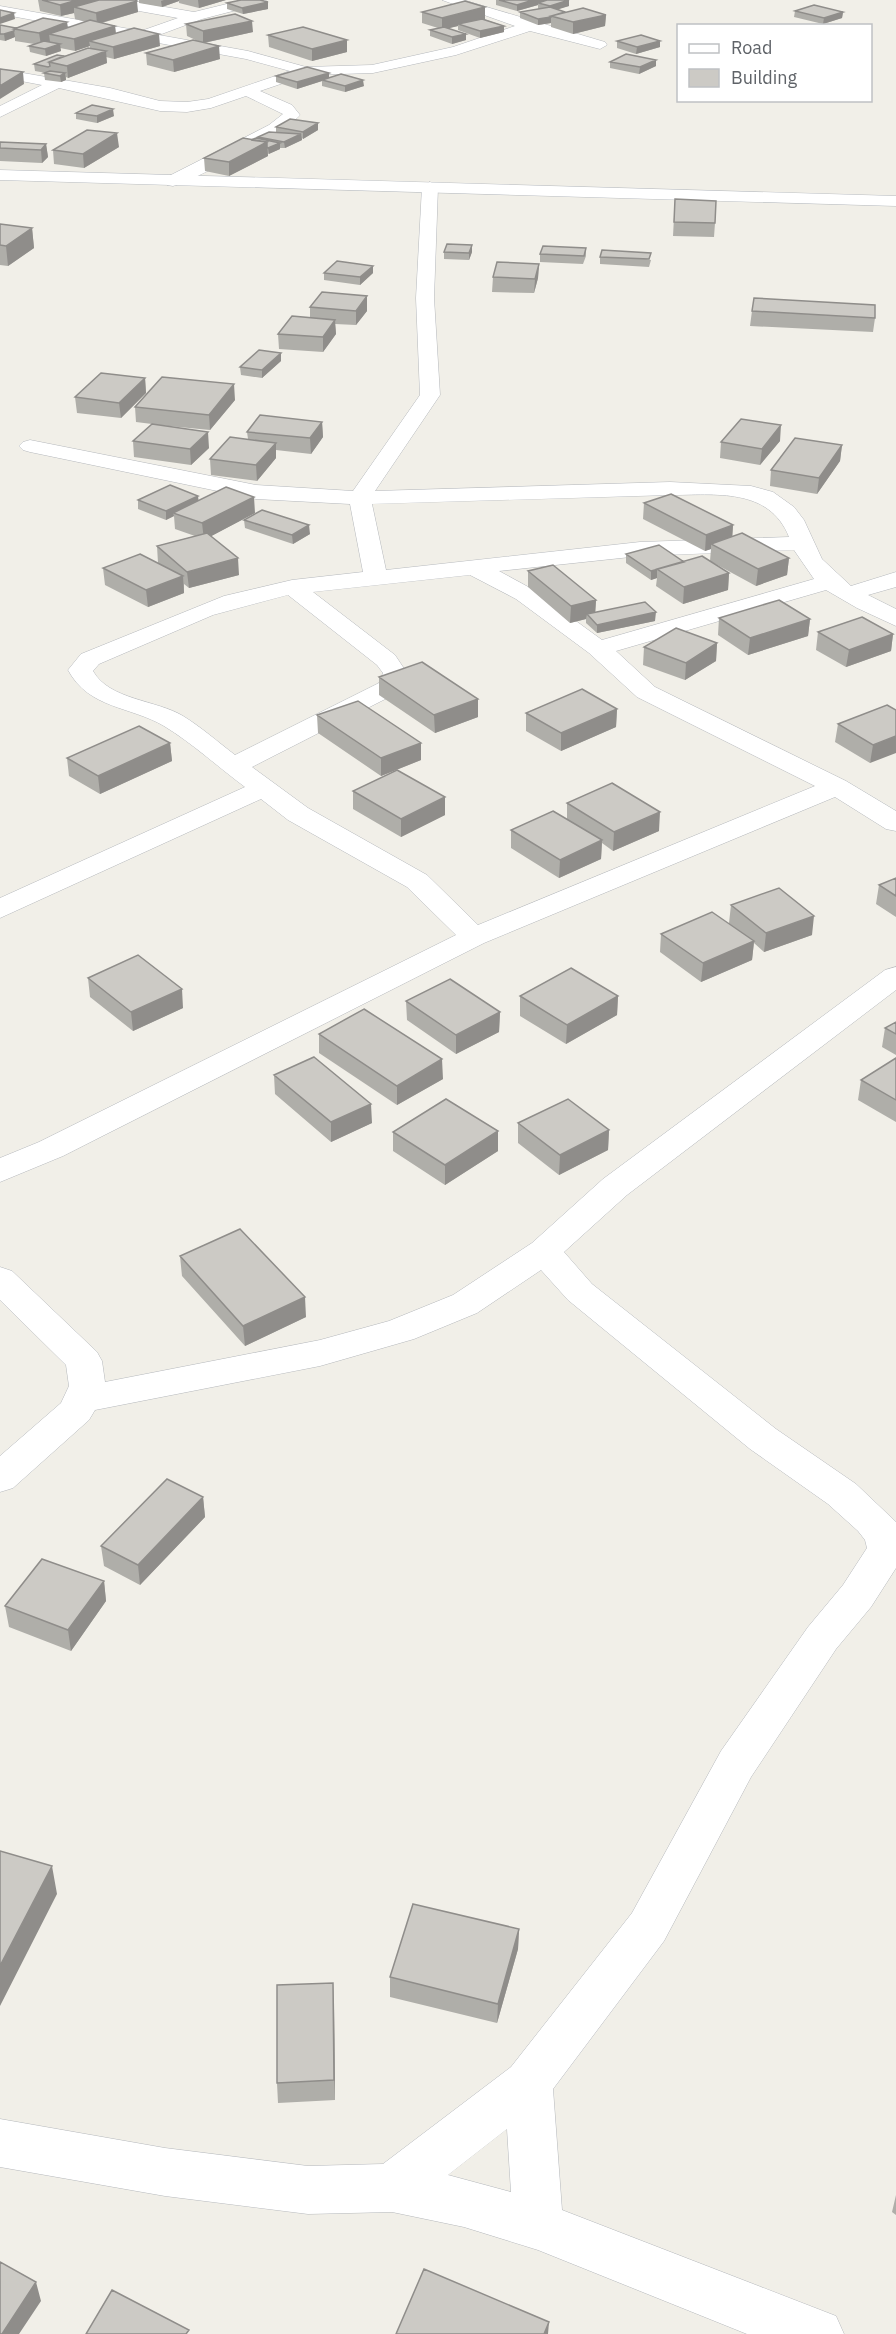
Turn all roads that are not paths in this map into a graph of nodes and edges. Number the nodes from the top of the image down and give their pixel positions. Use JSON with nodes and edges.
{"nodes":[{"id":1,"x":139,"y":0,"type":"edge"},
{"id":2,"x":259,"y":0,"type":"edge"},
{"id":3,"x":449,"y":0,"type":"edge"},
{"id":4,"x":486,"y":0,"type":"edge"},
{"id":5,"x":465,"y":5,"type":"junction"},
{"id":6,"x":0,"y":10,"type":"edge"},
{"id":7,"x":197,"y":16,"type":"junction"},
{"id":8,"x":529,"y":26,"type":"junction"},
{"id":9,"x":142,"y":36,"type":"junction"},
{"id":10,"x":600,"y":45,"type":"dead end"},
{"id":11,"x":305,"y":71,"type":"junction"},
{"id":12,"x":0,"y":73,"type":"edge"},
{"id":13,"x":58,"y":83,"type":"junction"},
{"id":14,"x":247,"y":91,"type":"junction"},
{"id":15,"x":0,"y":112,"type":"edge"},
{"id":16,"x":0,"y":175,"type":"edge"},
{"id":17,"x":173,"y":181,"type":"junction"},
{"id":18,"x":430,"y":187,"type":"junction"},
{"id":19,"x":896,"y":201,"type":"edge"},
{"id":20,"x":30,"y":446,"type":"dead end"},
{"id":21,"x":360,"y":497,"type":"junction"},
{"id":22,"x":803,"y":543,"type":"junction"},
{"id":23,"x":474,"y":567,"type":"junction"},
{"id":24,"x":376,"y":577,"type":"junction"},
{"id":25,"x":896,"y":579,"type":"edge"},
{"id":26,"x":292,"y":587,"type":"junction"},
{"id":27,"x":839,"y":588,"type":"junction"},
{"id":28,"x":896,"y":619,"type":"edge"},
{"id":29,"x":598,"y":648,"type":"junction"},
{"id":30,"x":233,"y":766,"type":"junction"},
{"id":31,"x":837,"y":787,"type":"junction"},
{"id":32,"x":262,"y":789,"type":"junction"},
{"id":33,"x":896,"y":823,"type":"edge"},
{"id":34,"x":0,"y":909,"type":"edge"},
{"id":35,"x":474,"y":937,"type":"junction"},
{"id":36,"x":896,"y":976,"type":"edge"},
{"id":37,"x":0,"y":1172,"type":"edge"},
{"id":38,"x":544,"y":1251,"type":"junction"},
{"id":39,"x":0,"y":1279,"type":"edge"},
{"id":40,"x":81,"y":1400,"type":"junction"},
{"id":41,"x":0,"y":1478,"type":"edge"},
{"id":42,"x":528,"y":2083,"type":"junction"},
{"id":43,"x":0,"y":2143,"type":"edge"},
{"id":44,"x":392,"y":2188,"type":"junction"},
{"id":45,"x":538,"y":2224,"type":"junction"},
{"id":46,"x":818,"y":2334,"type":"edge"}],
"edges":[{"from":1,"to":7,"type":"street"},
{"from":2,"to":7,"type":"street"},
{"from":3,"to":5,"type":"street"},
{"from":4,"to":5,"type":"street"},
{"from":5,"to":8,"type":"street"},
{"from":6,"to":9,"type":"street"},
{"from":7,"to":9,"type":"street"},
{"from":8,"to":10,"type":"street"},
{"from":8,"to":11,"type":"street"},
{"from":9,"to":11,"type":"street"},
{"from":11,"to":14,"type":"street"},
{"from":12,"to":13,"type":"street"},
{"from":13,"to":14,"type":"street"},
{"from":13,"to":15,"type":"street"},
{"from":14,"to":17,"type":"street"},
{"from":16,"to":17,"type":"street"},
{"from":17,"to":18,"type":"street"},
{"from":18,"to":19,"type":"street"},
{"from":18,"to":21,"type":"street"},
{"from":20,"to":21,"type":"street"},
{"from":21,"to":22,"type":"street"},
{"from":21,"to":24,"type":"street"},
{"from":22,"to":23,"type":"street"},
{"from":22,"to":27,"type":"street"},
{"from":23,"to":24,"type":"street"},
{"from":23,"to":29,"type":"street"},
{"from":24,"to":26,"type":"street"},
{"from":25,"to":27,"type":"street"},
{"from":26,"to":30,"type":"street"},
{"from":26,"to":30,"type":"street"},
{"from":27,"to":28,"type":"street"},
{"from":27,"to":29,"type":"street"},
{"from":29,"to":31,"type":"street"},
{"from":30,"to":32,"type":"street"},
{"from":31,"to":33,"type":"street"},
{"from":31,"to":35,"type":"street"},
{"from":32,"to":34,"type":"street"},
{"from":32,"to":35,"type":"street"},
{"from":35,"to":37,"type":"street"},
{"from":36,"to":38,"type":"street"},
{"from":38,"to":40,"type":"street"},
{"from":38,"to":42,"type":"street"},
{"from":39,"to":40,"type":"street"},
{"from":40,"to":41,"type":"street"},
{"from":42,"to":44,"type":"street"},
{"from":42,"to":45,"type":"street"},
{"from":43,"to":44,"type":"street"},
{"from":44,"to":45,"type":"street"},
{"from":45,"to":46,"type":"street"}]}
